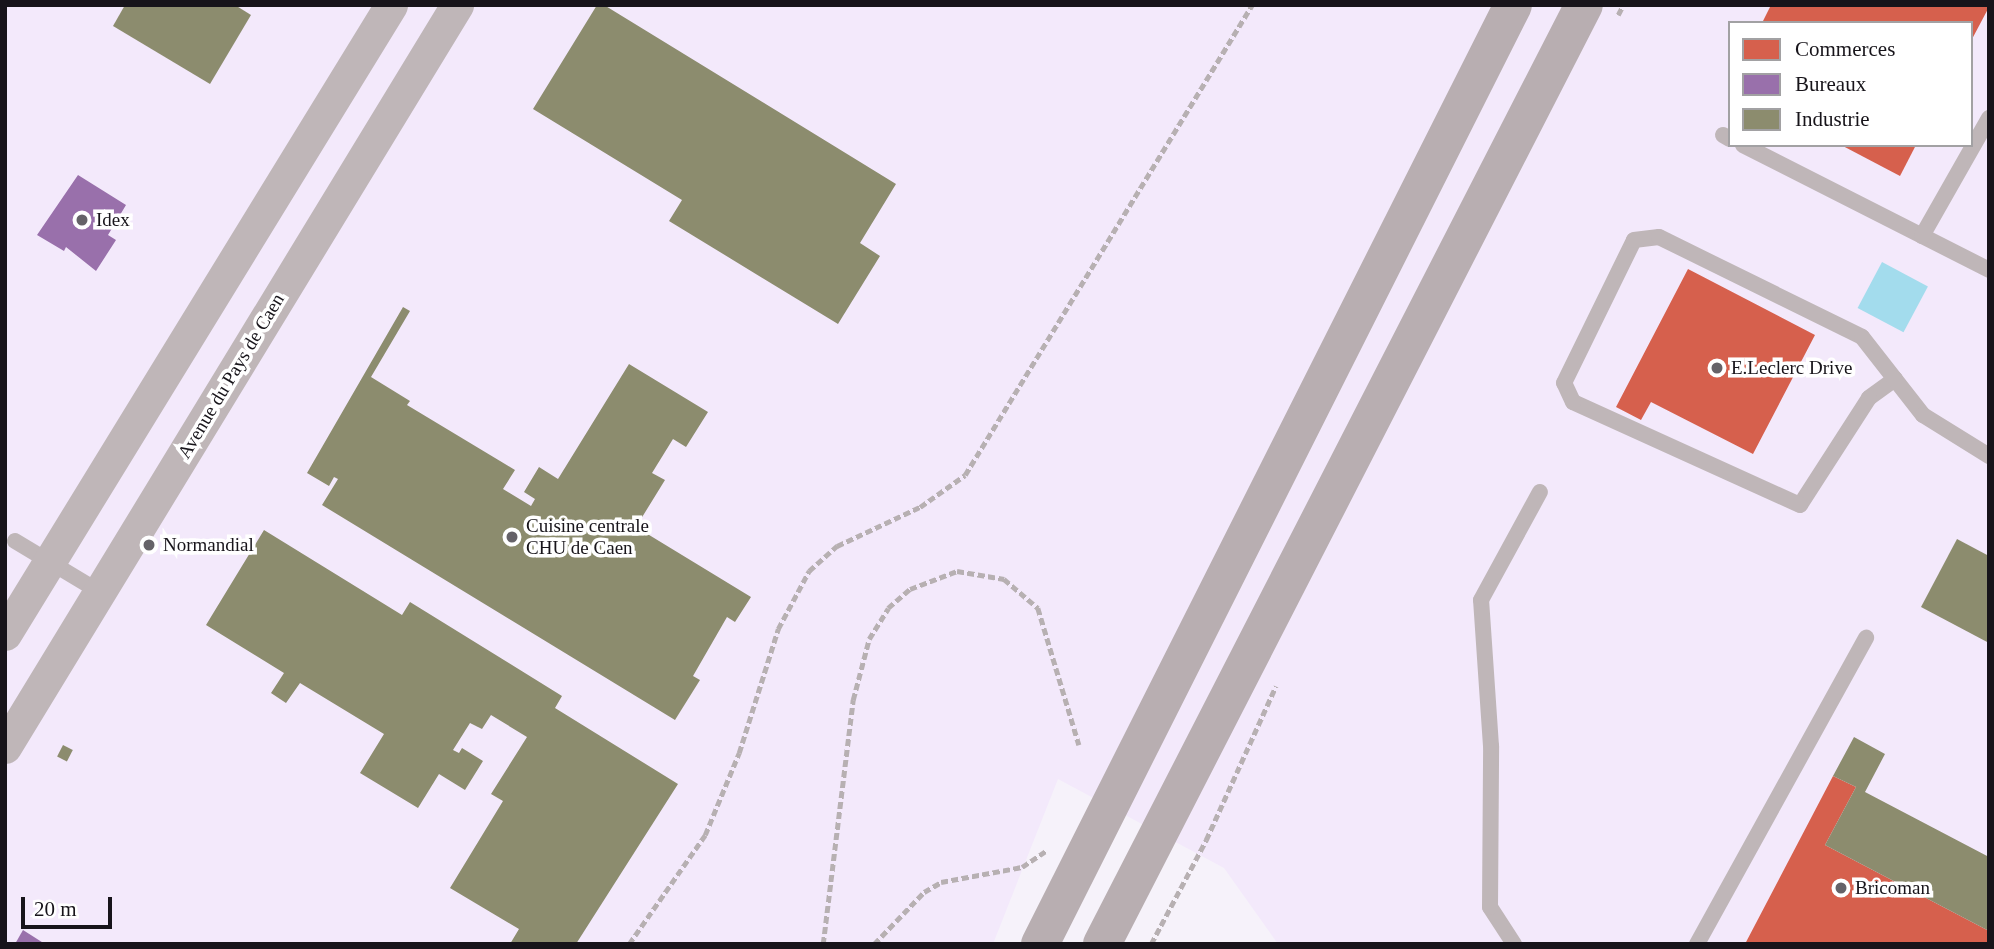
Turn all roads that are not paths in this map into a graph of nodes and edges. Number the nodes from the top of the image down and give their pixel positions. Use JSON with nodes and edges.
{"nodes":[{"id":1,"x":391,"y":5,"type":"edge"},
{"id":2,"x":457,"y":5,"type":"edge"},
{"id":3,"x":1513,"y":5,"type":"edge"},
{"id":4,"x":1584,"y":5,"type":"edge"},
{"id":5,"x":1989,"y":118,"type":"edge"},
{"id":6,"x":1973,"y":146,"type":"edge"},
{"id":7,"x":1747,"y":147,"type":"edge"},
{"id":8,"x":1973,"y":147,"type":"edge"},
{"id":9,"x":1922,"y":236,"type":"junction"},
{"id":10,"x":1989,"y":270,"type":"edge"},
{"id":11,"x":1895,"y":379,"type":"junction"},
{"id":12,"x":1989,"y":456,"type":"edge"},
{"id":13,"x":1540,"y":492,"type":"dead end"},
{"id":14,"x":15,"y":541,"type":"dead end"},
{"id":15,"x":51,"y":562,"type":"junction"},
{"id":16,"x":100,"y":592,"type":"junction"},
{"id":17,"x":5,"y":634,"type":"edge"},
{"id":18,"x":1867,"y":638,"type":"dead end"},
{"id":19,"x":5,"y":747,"type":"edge"},
{"id":20,"x":1040,"y":944,"type":"edge"},
{"id":21,"x":1101,"y":944,"type":"edge"},
{"id":22,"x":1514,"y":944,"type":"edge"},
{"id":23,"x":1697,"y":944,"type":"edge"}],
"edges":[{"from":1,"to":15,"type":"street"},
{"from":2,"to":16,"type":"street","name":"Avenue du Pays de Caen"},
{"from":3,"to":20,"type":"main road"},
{"from":4,"to":21,"type":"main road"},
{"from":5,"to":6,"type":"lane"},
{"from":7,"to":9,"type":"lane"},
{"from":8,"to":9,"type":"lane"},
{"from":9,"to":10,"type":"lane"},
{"from":11,"to":11,"type":"lane"},
{"from":11,"to":12,"type":"lane"},
{"from":13,"to":22,"type":"lane"},
{"from":14,"to":15,"type":"lane"},
{"from":15,"to":16,"type":"lane"},
{"from":15,"to":17,"type":"street"},
{"from":16,"to":19,"type":"street","name":"Avenue du Pays de Caen"},
{"from":18,"to":23,"type":"lane"}]}
